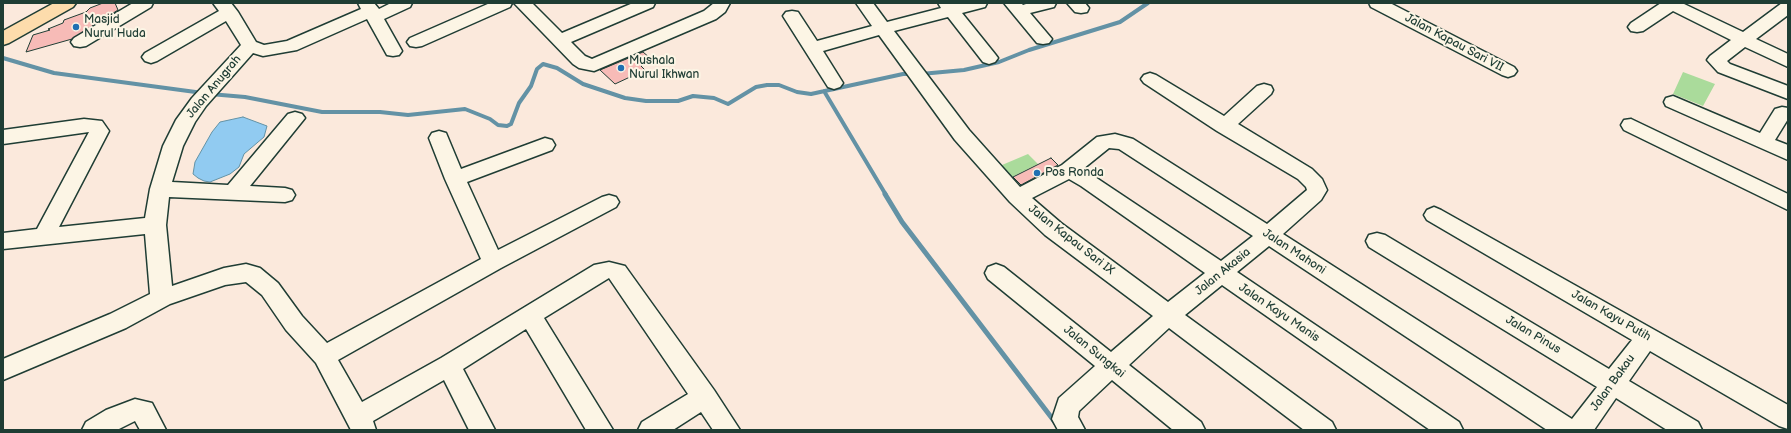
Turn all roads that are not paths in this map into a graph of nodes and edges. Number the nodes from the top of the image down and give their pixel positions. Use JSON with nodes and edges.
{"nodes":[{"id":1,"x":67,"y":3,"type":"edge"},
{"id":2,"x":145,"y":3,"type":"edge"},
{"id":3,"x":404,"y":3,"type":"edge"},
{"id":4,"x":504,"y":3,"type":"edge"},
{"id":5,"x":548,"y":3,"type":"edge"},
{"id":6,"x":647,"y":3,"type":"edge"},
{"id":7,"x":864,"y":3,"type":"edge"},
{"id":8,"x":979,"y":3,"type":"edge"},
{"id":9,"x":1048,"y":3,"type":"edge"},
{"id":10,"x":1377,"y":3,"type":"edge"},
{"id":11,"x":1672,"y":3,"type":"edge"},
{"id":12,"x":721,"y":6,"type":"edge"},
{"id":13,"x":949,"y":6,"type":"edge"},
{"id":14,"x":226,"y":7,"type":"edge"},
{"id":15,"x":525,"y":7,"type":"edge"},
{"id":16,"x":1016,"y":7,"type":"edge"},
{"id":17,"x":371,"y":10,"type":"edge"},
{"id":18,"x":792,"y":16,"type":"dead end"},
{"id":19,"x":1783,"y":16,"type":"edge"},
{"id":20,"x":1637,"y":27,"type":"dead end"},
{"id":21,"x":885,"y":29,"type":"junction"},
{"id":22,"x":3,"y":39,"type":"edge"},
{"id":23,"x":1043,"y":39,"type":"dead end"},
{"id":24,"x":1743,"y":39,"type":"junction"},
{"id":25,"x":559,"y":41,"type":"junction"},
{"id":26,"x":80,"y":42,"type":"dead end"},
{"id":27,"x":416,"y":42,"type":"dead end"},
{"id":28,"x":250,"y":46,"type":"junction"},
{"id":29,"x":812,"y":48,"type":"junction"},
{"id":30,"x":392,"y":51,"type":"dead end"},
{"id":31,"x":151,"y":57,"type":"dead end"},
{"id":32,"x":990,"y":58,"type":"dead end"},
{"id":33,"x":1788,"y":61,"type":"edge"},
{"id":34,"x":1508,"y":71,"type":"dead end"},
{"id":35,"x":1150,"y":79,"type":"dead end"},
{"id":36,"x":834,"y":83,"type":"dead end"},
{"id":37,"x":1264,"y":90,"type":"dead end"},
{"id":38,"x":1788,"y":93,"type":"edge"},
{"id":39,"x":1673,"y":102,"type":"dead end"},
{"id":40,"x":1782,"y":114,"type":"dead end"},
{"id":41,"x":295,"y":118,"type":"dead end"},
{"id":42,"x":1631,"y":125,"type":"dead end"},
{"id":43,"x":1224,"y":126,"type":"junction"},
{"id":44,"x":3,"y":137,"type":"edge"},
{"id":45,"x":439,"y":138,"type":"dead end"},
{"id":46,"x":1764,"y":142,"type":"junction"},
{"id":47,"x":545,"y":145,"type":"dead end"},
{"id":48,"x":1788,"y":153,"type":"edge"},
{"id":49,"x":1069,"y":170,"type":"junction"},
{"id":50,"x":455,"y":179,"type":"junction"},
{"id":51,"x":160,"y":189,"type":"junction"},
{"id":52,"x":233,"y":193,"type":"junction"},
{"id":53,"x":285,"y":195,"type":"dead end"},
{"id":54,"x":1017,"y":197,"type":"junction"},
{"id":55,"x":609,"y":202,"type":"dead end"},
{"id":56,"x":1788,"y":203,"type":"edge"},
{"id":57,"x":1434,"y":215,"type":"dead end"},
{"id":58,"x":155,"y":225,"type":"junction"},
{"id":59,"x":1268,"y":235,"type":"junction"},
{"id":60,"x":44,"y":236,"type":"junction"},
{"id":61,"x":3,"y":241,"type":"edge"},
{"id":62,"x":1377,"y":241,"type":"dead end"},
{"id":63,"x":493,"y":262,"type":"junction"},
{"id":64,"x":1221,"y":273,"type":"junction"},
{"id":65,"x":996,"y":274,"type":"dead end"},
{"id":66,"x":162,"y":298,"type":"junction"},
{"id":67,"x":530,"y":315,"type":"junction"},
{"id":68,"x":1169,"y":315,"type":"junction"},
{"id":69,"x":1647,"y":337,"type":"junction"},
{"id":70,"x":324,"y":356,"type":"junction"},
{"id":71,"x":449,"y":365,"type":"junction"},
{"id":72,"x":1110,"y":365,"type":"junction"},
{"id":73,"x":3,"y":370,"type":"edge"},
{"id":74,"x":1613,"y":383,"type":"junction"},
{"id":75,"x":705,"y":397,"type":"junction"},
{"id":76,"x":1788,"y":418,"type":"edge"},
{"id":77,"x":362,"y":424,"type":"edge"},
{"id":78,"x":95,"y":430,"type":"edge"},
{"id":79,"x":153,"y":430,"type":"edge"},
{"id":80,"x":482,"y":430,"type":"edge"},
{"id":81,"x":600,"y":430,"type":"edge"},
{"id":82,"x":651,"y":430,"type":"edge"},
{"id":83,"x":727,"y":430,"type":"edge"},
{"id":84,"x":1072,"y":430,"type":"edge"},
{"id":85,"x":1192,"y":430,"type":"edge"},
{"id":86,"x":1323,"y":430,"type":"edge"},
{"id":87,"x":1450,"y":430,"type":"edge"},
{"id":88,"x":1568,"y":430,"type":"edge"},
{"id":89,"x":1579,"y":430,"type":"edge"},
{"id":90,"x":1689,"y":430,"type":"edge"}],
"edges":[{"from":1,"to":22,"type":"main road"},
{"from":2,"to":26,"type":"street"},
{"from":3,"to":17,"type":"street"},
{"from":4,"to":27,"type":"street"},
{"from":5,"to":15,"type":"street"},
{"from":6,"to":25,"type":"street"},
{"from":7,"to":21,"type":"street","name":"Jalan Kapau Sari IX"},
{"from":8,"to":13,"type":"street"},
{"from":9,"to":16,"type":"street"},
{"from":10,"to":34,"type":"street","name":"Jalan Kapau Sari VII"},
{"from":11,"to":20,"type":"street"},
{"from":11,"to":24,"type":"street"},
{"from":12,"to":25,"type":"street"},
{"from":13,"to":21,"type":"street"},
{"from":13,"to":32,"type":"street"},
{"from":14,"to":28,"type":"street","name":"Jalan Anugrah"},
{"from":14,"to":31,"type":"street"},
{"from":15,"to":25,"type":"street"},
{"from":16,"to":23,"type":"street"},
{"from":17,"to":28,"type":"street"},
{"from":17,"to":30,"type":"street"},
{"from":18,"to":29,"type":"street"},
{"from":19,"to":24,"type":"street"},
{"from":21,"to":29,"type":"street"},
{"from":21,"to":54,"type":"street","name":"Jalan Kapau Sari IX"},
{"from":24,"to":33,"type":"street"},
{"from":24,"to":38,"type":"street"},
{"from":28,"to":51,"type":"street","name":"Jalan Anugrah"},
{"from":29,"to":36,"type":"street"},
{"from":35,"to":43,"type":"street","name":"Jalan Akasia"},
{"from":37,"to":43,"type":"street"},
{"from":39,"to":46,"type":"street"},
{"from":40,"to":46,"type":"street"},
{"from":41,"to":52,"type":"street"},
{"from":42,"to":56,"type":"street"},
{"from":43,"to":59,"type":"street","name":"Jalan Akasia"},
{"from":44,"to":60,"type":"street"},
{"from":45,"to":50,"type":"street"},
{"from":46,"to":48,"type":"street"},
{"from":47,"to":50,"type":"street"},
{"from":49,"to":54,"type":"street","name":"Jalan Mahoni"},
{"from":49,"to":59,"type":"street","name":"Jalan Mahoni"},
{"from":49,"to":64,"type":"street","name":"Jalan Kayu Manis"},
{"from":50,"to":63,"type":"street"},
{"from":51,"to":52,"type":"street"},
{"from":51,"to":58,"type":"street","name":"Jalan Anugrah"},
{"from":52,"to":53,"type":"street"},
{"from":54,"to":68,"type":"street","name":"Jalan Kapau Sari IX"},
{"from":55,"to":63,"type":"street"},
{"from":57,"to":69,"type":"street","name":"Jalan Kayu Putih"},
{"from":58,"to":60,"type":"street"},
{"from":58,"to":66,"type":"street","name":"Jalan Anugrah"},
{"from":59,"to":64,"type":"street","name":"Jalan Akasia"},
{"from":59,"to":88,"type":"street","name":"Jalan Mahoni"},
{"from":60,"to":61,"type":"street"},
{"from":62,"to":74,"type":"street","name":"Jalan Pinus"},
{"from":63,"to":70,"type":"street"},
{"from":64,"to":68,"type":"street","name":"Jalan Akasia"},
{"from":64,"to":87,"type":"street","name":"Jalan Kayu Manis"},
{"from":65,"to":72,"type":"street","name":"Jalan Sungkai"},
{"from":66,"to":70,"type":"street"},
{"from":66,"to":73,"type":"street"},
{"from":67,"to":71,"type":"street"},
{"from":67,"to":75,"type":"street"},
{"from":67,"to":81,"type":"street"},
{"from":68,"to":72,"type":"street","name":"Jalan Akasia"},
{"from":68,"to":86,"type":"street","name":"Jalan Kapau Sari IX"},
{"from":69,"to":74,"type":"street","name":"Jalan Bakau"},
{"from":69,"to":76,"type":"street","name":"Jalan Kayu Putih"},
{"from":70,"to":77,"type":"street"},
{"from":71,"to":77,"type":"street"},
{"from":71,"to":80,"type":"street"},
{"from":72,"to":84,"type":"street","name":"Jalan Akasia"},
{"from":72,"to":85,"type":"street","name":"Jalan Sungkai"},
{"from":74,"to":89,"type":"street","name":"Jalan Bakau"},
{"from":74,"to":90,"type":"street","name":"Jalan Pinus"},
{"from":75,"to":82,"type":"street"},
{"from":75,"to":83,"type":"street"},
{"from":78,"to":79,"type":"street"}]}
